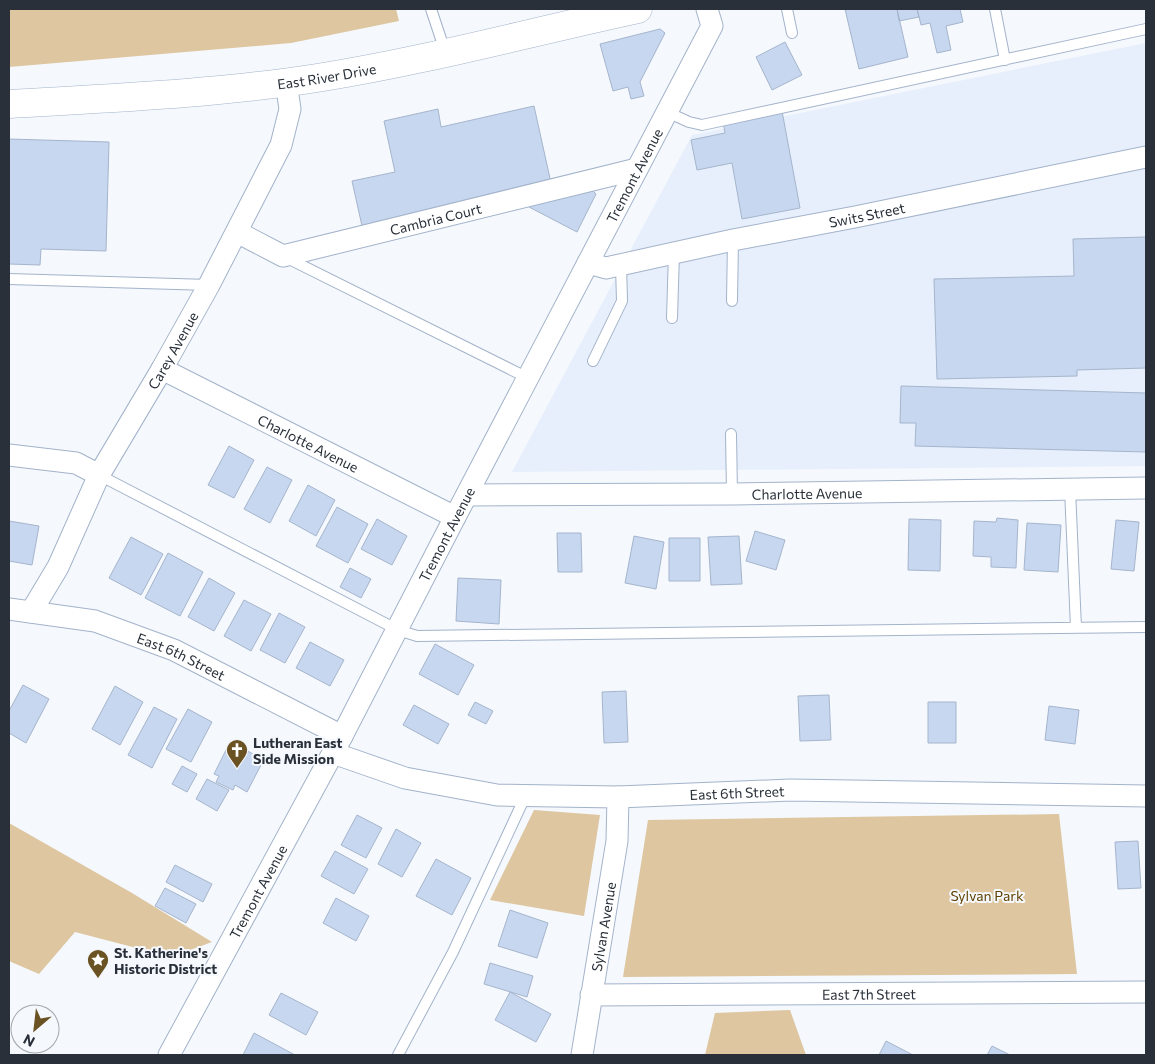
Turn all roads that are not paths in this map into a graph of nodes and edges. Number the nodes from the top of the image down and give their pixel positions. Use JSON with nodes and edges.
{"nodes":[{"id":1,"x":431,"y":9,"type":"edge"},
{"id":2,"x":638,"y":9,"type":"edge"},
{"id":3,"x":707,"y":9,"type":"edge"},
{"id":4,"x":787,"y":9,"type":"edge"},
{"id":5,"x":995,"y":9,"type":"edge"},
{"id":6,"x":1146,"y":29,"type":"edge"},
{"id":7,"x":792,"y":33,"type":"dead end"},
{"id":8,"x":445,"y":52,"type":"junction"},
{"id":9,"x":1005,"y":60,"type":"junction"},
{"id":10,"x":286,"y":82,"type":"junction"},
{"id":11,"x":9,"y":104,"type":"edge"},
{"id":12,"x":667,"y":112,"type":"junction"},
{"id":13,"x":1146,"y":157,"type":"edge"},
{"id":14,"x":637,"y":169,"type":"junction"},
{"id":15,"x":237,"y":232,"type":"junction"},
{"id":16,"x":733,"y":240,"type":"junction"},
{"id":17,"x":674,"y":253,"type":"junction"},
{"id":18,"x":283,"y":256,"type":"junction"},
{"id":19,"x":588,"y":264,"type":"junction"},
{"id":20,"x":621,"y":265,"type":"junction"},
{"id":21,"x":9,"y":279,"type":"edge"},
{"id":22,"x":209,"y":285,"type":"junction"},
{"id":23,"x":732,"y":301,"type":"dead end"},
{"id":24,"x":672,"y":318,"type":"dead end"},
{"id":25,"x":593,"y":362,"type":"dead end"},
{"id":26,"x":162,"y":369,"type":"junction"},
{"id":27,"x":528,"y":378,"type":"junction"},
{"id":28,"x":731,"y":434,"type":"dead end"},
{"id":29,"x":9,"y":455,"type":"edge"},
{"id":30,"x":99,"y":475,"type":"junction"},
{"id":31,"x":1146,"y":488,"type":"edge"},
{"id":32,"x":1070,"y":489,"type":"junction"},
{"id":33,"x":732,"y":494,"type":"junction"},
{"id":34,"x":467,"y":495,"type":"junction"},
{"id":35,"x":455,"y":516,"type":"junction"},
{"id":36,"x":9,"y":610,"type":"edge"},
{"id":37,"x":31,"y":612,"type":"junction"},
{"id":38,"x":1076,"y":628,"type":"junction"},
{"id":39,"x":1146,"y":628,"type":"edge"},
{"id":40,"x":398,"y":630,"type":"junction"},
{"id":41,"x":338,"y":744,"type":"junction"},
{"id":42,"x":1146,"y":796,"type":"edge"},
{"id":43,"x":525,"y":797,"type":"junction"},
{"id":44,"x":618,"y":797,"type":"junction"},
{"id":45,"x":1146,"y":992,"type":"edge"},
{"id":46,"x":591,"y":994,"type":"junction"},
{"id":47,"x":169,"y":1055,"type":"edge"},
{"id":48,"x":398,"y":1055,"type":"edge"},
{"id":49,"x":582,"y":1055,"type":"edge"}],
"edges":[{"from":1,"to":8,"type":"lane"},
{"from":2,"to":8,"type":"main road","name":"East River Drive"},
{"from":3,"to":12,"type":"street","name":"Tremont Avenue"},
{"from":4,"to":7,"type":"lane"},
{"from":5,"to":9,"type":"lane"},
{"from":6,"to":9,"type":"lane"},
{"from":8,"to":10,"type":"main road","name":"East River Drive"},
{"from":9,"to":12,"type":"lane"},
{"from":10,"to":11,"type":"main road","name":"East River Drive"},
{"from":10,"to":15,"type":"street","name":"Carey Avenue"},
{"from":12,"to":14,"type":"street","name":"Tremont Avenue"},
{"from":13,"to":16,"type":"street","name":"Swits Street"},
{"from":14,"to":18,"type":"street","name":"Cambria Court"},
{"from":14,"to":19,"type":"street","name":"Tremont Avenue"},
{"from":15,"to":18,"type":"street"},
{"from":15,"to":22,"type":"street","name":"Carey Avenue"},
{"from":16,"to":17,"type":"street","name":"Swits Street"},
{"from":16,"to":23,"type":"lane"},
{"from":17,"to":20,"type":"street","name":"Swits Street"},
{"from":17,"to":24,"type":"lane"},
{"from":18,"to":27,"type":"lane"},
{"from":19,"to":20,"type":"street","name":"Swits Street"},
{"from":19,"to":27,"type":"street","name":"Tremont Avenue"},
{"from":20,"to":25,"type":"lane"},
{"from":21,"to":22,"type":"lane"},
{"from":22,"to":26,"type":"street","name":"Carey Avenue"},
{"from":26,"to":30,"type":"street","name":"Carey Avenue"},
{"from":26,"to":35,"type":"street","name":"Charlotte Avenue"},
{"from":27,"to":34,"type":"street","name":"Tremont Avenue"},
{"from":28,"to":33,"type":"lane"},
{"from":29,"to":30,"type":"street"},
{"from":30,"to":37,"type":"street","name":"Carey Avenue"},
{"from":30,"to":40,"type":"lane"},
{"from":31,"to":32,"type":"street","name":"Charlotte Avenue"},
{"from":32,"to":33,"type":"street","name":"Charlotte Avenue"},
{"from":32,"to":38,"type":"lane"},
{"from":33,"to":34,"type":"street","name":"Charlotte Avenue"},
{"from":34,"to":35,"type":"street","name":"Tremont Avenue"},
{"from":35,"to":40,"type":"street","name":"Tremont Avenue"},
{"from":36,"to":37,"type":"street","name":"East 6th Street"},
{"from":37,"to":41,"type":"street","name":"East 6th Street"},
{"from":38,"to":39,"type":"lane"},
{"from":38,"to":40,"type":"lane"},
{"from":40,"to":41,"type":"street","name":"Tremont Avenue"},
{"from":41,"to":43,"type":"street","name":"East 6th Street"},
{"from":41,"to":47,"type":"street","name":"Tremont Avenue"},
{"from":42,"to":44,"type":"street","name":"East 6th Street"},
{"from":43,"to":44,"type":"street","name":"East 6th Street"},
{"from":43,"to":48,"type":"lane"},
{"from":44,"to":46,"type":"street","name":"Sylvan Avenue"},
{"from":45,"to":46,"type":"street","name":"East 7th Street"},
{"from":46,"to":49,"type":"street","name":"Sylvan Avenue"}]}
